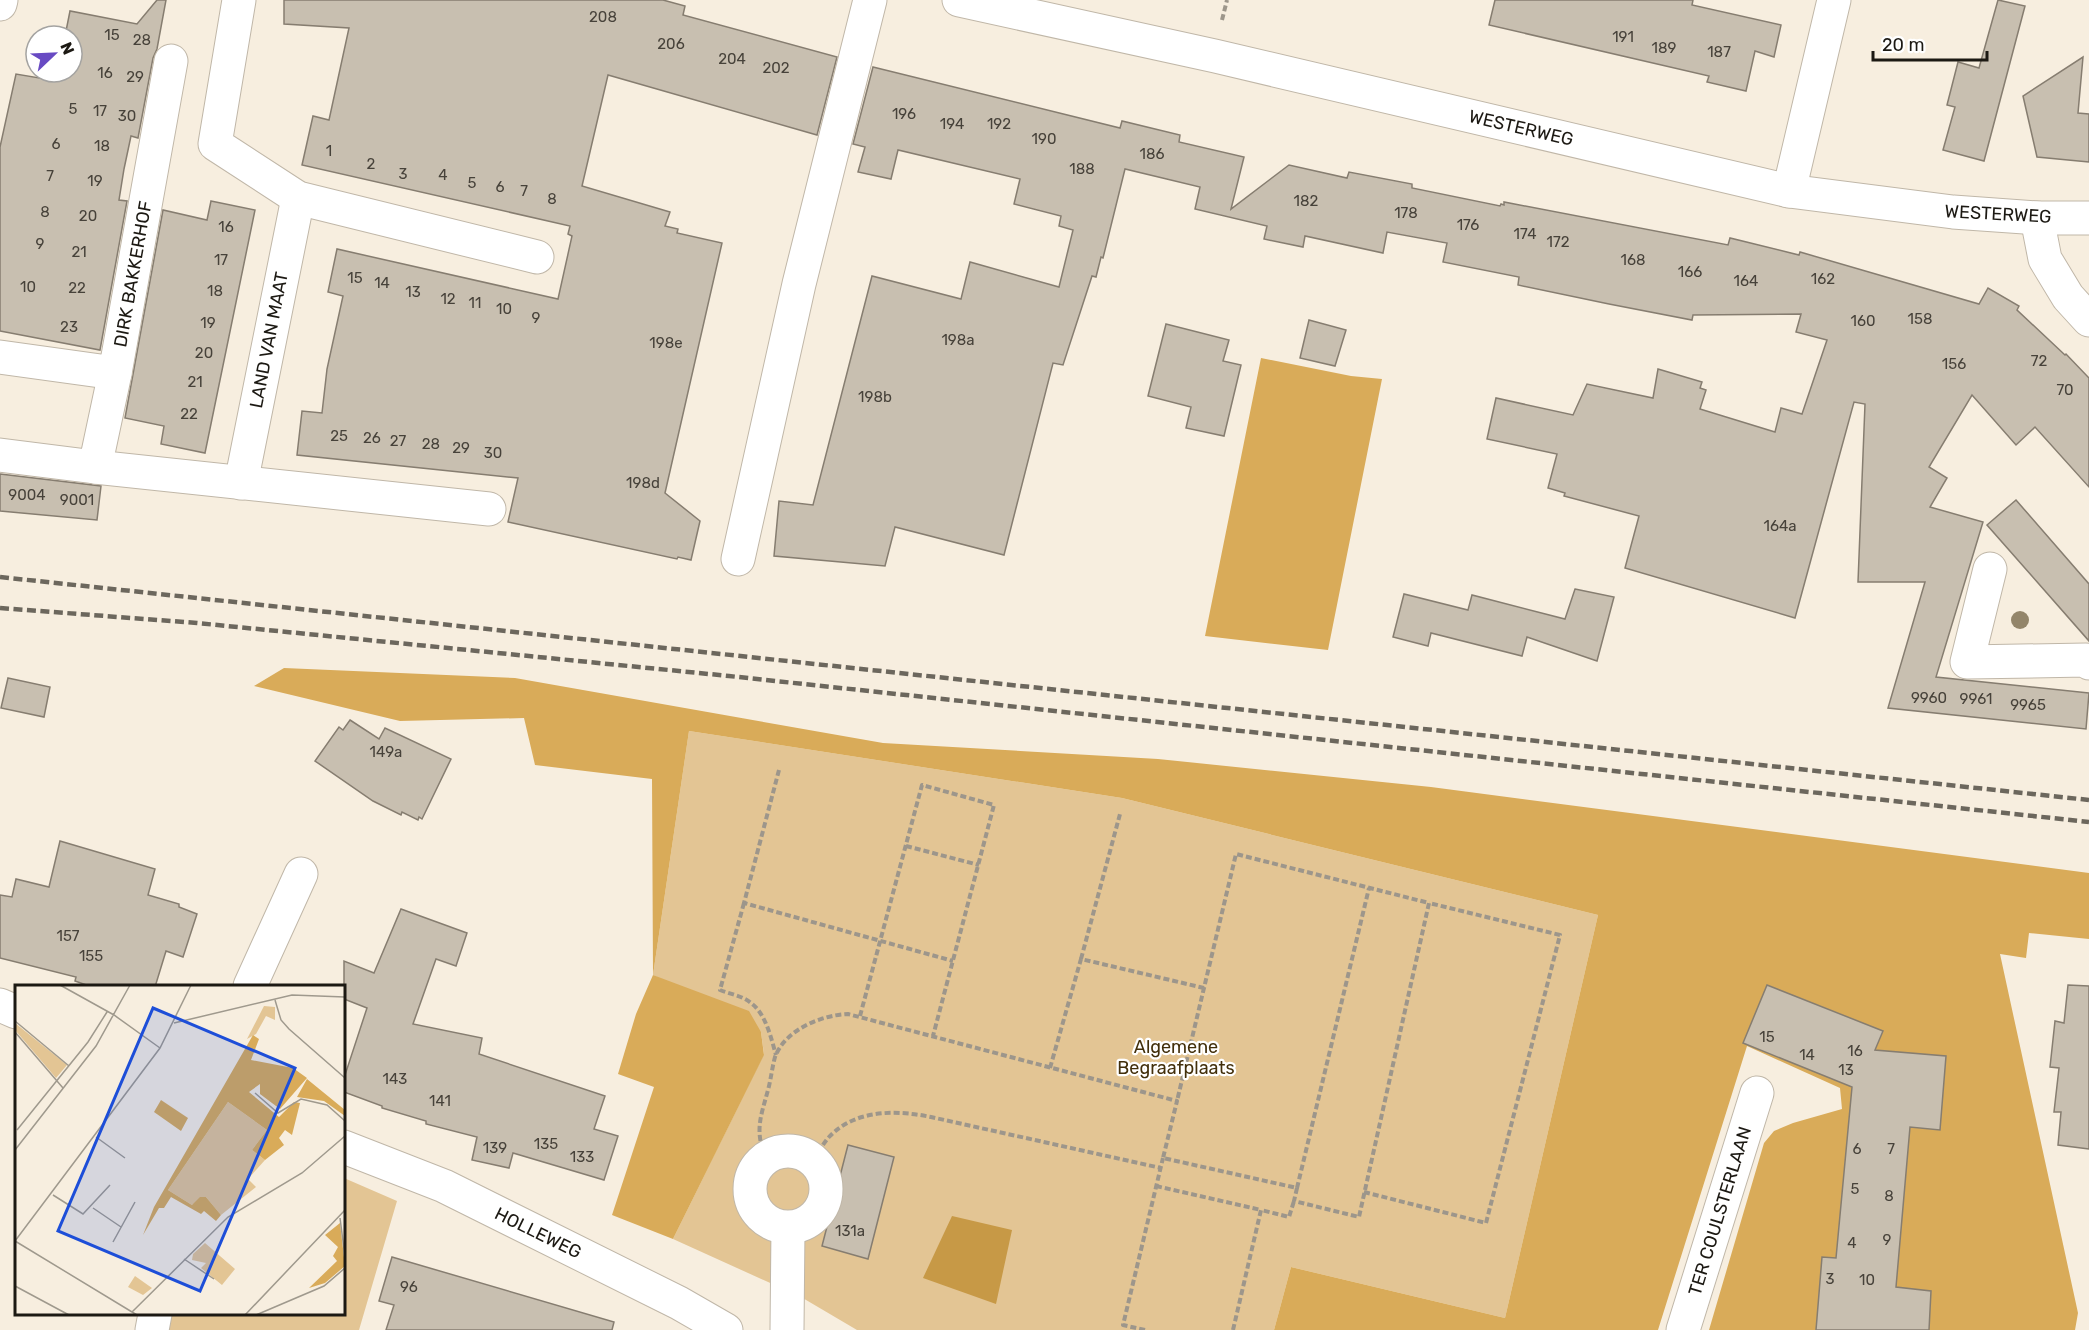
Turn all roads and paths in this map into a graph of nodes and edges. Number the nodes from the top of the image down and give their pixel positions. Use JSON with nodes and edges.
{"nodes":[{"id":1,"x":239,"y":0,"type":"edge"},
{"id":2,"x":870,"y":0,"type":"edge"},
{"id":3,"x":959,"y":0,"type":"edge"},
{"id":4,"x":1834,"y":0,"type":"edge"},
{"id":5,"x":171,"y":61,"type":"dead end"},
{"id":6,"x":1789,"y":191,"type":"junction"},
{"id":7,"x":298,"y":198,"type":"junction"},
{"id":8,"x":2037,"y":218,"type":"junction"},
{"id":9,"x":2089,"y":218,"type":"edge"},
{"id":10,"x":537,"y":257,"type":"dead end"},
{"id":11,"x":2089,"y":320,"type":"edge"},
{"id":12,"x":0,"y":357,"type":"edge"},
{"id":13,"x":115,"y":373,"type":"junction"},
{"id":14,"x":0,"y":455,"type":"edge"},
{"id":15,"x":95,"y":467,"type":"junction"},
{"id":16,"x":241,"y":483,"type":"junction"},
{"id":17,"x":489,"y":510,"type":"dead end"},
{"id":18,"x":738,"y":559,"type":"dead end"},
{"id":19,"x":1990,"y":569,"type":"dead end"},
{"id":20,"x":2089,"y":663,"type":"edge"},
{"id":21,"x":779,"y":770,"type":"dead end"},
{"id":22,"x":1120,"y":814,"type":"dead end"},
{"id":23,"x":906,"y":846,"type":"junction"},
{"id":24,"x":979,"y":865,"type":"junction"},
{"id":25,"x":301,"y":874,"type":"dead end"},
{"id":26,"x":1369,"y":888,"type":"junction"},
{"id":27,"x":744,"y":903,"type":"junction"},
{"id":28,"x":1430,"y":903,"type":"junction"},
{"id":29,"x":880,"y":941,"type":"junction"},
{"id":30,"x":1081,"y":959,"type":"junction"},
{"id":31,"x":953,"y":961,"type":"junction"},
{"id":32,"x":251,"y":985,"type":"edge"},
{"id":33,"x":1204,"y":988,"type":"junction"},
{"id":34,"x":0,"y":1005,"type":"edge"},
{"id":35,"x":15,"y":1012,"type":"edge"},
{"id":36,"x":860,"y":1016,"type":"junction"},
{"id":37,"x":933,"y":1036,"type":"junction"},
{"id":38,"x":777,"y":1055,"type":"junction"},
{"id":39,"x":1050,"y":1068,"type":"junction"},
{"id":40,"x":1757,"y":1093,"type":"dead end"},
{"id":41,"x":1177,"y":1101,"type":"junction"},
{"id":42,"x":345,"y":1147,"type":"edge"},
{"id":43,"x":766,"y":1158,"type":"junction"},
{"id":44,"x":1164,"y":1158,"type":"junction"},
{"id":45,"x":813,"y":1160,"type":"junction"},
{"id":46,"x":1161,"y":1168,"type":"junction"},
{"id":47,"x":1156,"y":1186,"type":"junction"},
{"id":48,"x":1297,"y":1188,"type":"junction"},
{"id":49,"x":1364,"y":1192,"type":"junction"},
{"id":50,"x":1294,"y":1201,"type":"junction"},
{"id":51,"x":1261,"y":1210,"type":"junction"},
{"id":52,"x":788,"y":1228,"type":"junction"},
{"id":53,"x":155,"y":1315,"type":"edge"},
{"id":54,"x":152,"y":1330,"type":"edge"},
{"id":55,"x":726,"y":1330,"type":"edge"},
{"id":56,"x":787,"y":1330,"type":"edge"},
{"id":57,"x":1145,"y":1330,"type":"edge"},
{"id":58,"x":1233,"y":1330,"type":"edge"},
{"id":59,"x":1683,"y":1330,"type":"edge"}],
"edges":[{"from":1,"to":7,"type":"street"},
{"from":2,"to":18,"type":"street"},
{"from":3,"to":6,"type":"street","name":"WESTERWEG"},
{"from":4,"to":6,"type":"street"},
{"from":5,"to":13,"type":"street","name":"DIRK BAKKERHOF"},
{"from":6,"to":8,"type":"street","name":"WESTERWEG"},
{"from":7,"to":10,"type":"street"},
{"from":7,"to":16,"type":"street","name":"LAND VAN MAAT"},
{"from":8,"to":9,"type":"street","name":"WESTERWEG"},
{"from":8,"to":11,"type":"street"},
{"from":12,"to":13,"type":"street","name":"DIRK BAKKERHOF"},
{"from":13,"to":15,"type":"street"},
{"from":14,"to":15,"type":"street"},
{"from":15,"to":16,"type":"street"},
{"from":16,"to":17,"type":"street"},
{"from":19,"to":20,"type":"street"},
{"from":21,"to":27,"type":"path"},
{"from":22,"to":30,"type":"path"},
{"from":23,"to":24,"type":"path"},
{"from":23,"to":24,"type":"path"},
{"from":23,"to":29,"type":"path"},
{"from":24,"to":31,"type":"path"},
{"from":25,"to":32,"type":"street"},
{"from":26,"to":28,"type":"path"},
{"from":26,"to":33,"type":"path"},
{"from":26,"to":48,"type":"path"},
{"from":27,"to":29,"type":"path"},
{"from":27,"to":38,"type":"path"},
{"from":28,"to":49,"type":"path"},
{"from":28,"to":49,"type":"path"},
{"from":29,"to":31,"type":"path"},
{"from":29,"to":36,"type":"path"},
{"from":30,"to":33,"type":"path"},
{"from":30,"to":39,"type":"path"},
{"from":31,"to":37,"type":"path"},
{"from":33,"to":41,"type":"path"},
{"from":34,"to":35,"type":"street"},
{"from":36,"to":37,"type":"path"},
{"from":36,"to":38,"type":"path"},
{"from":37,"to":39,"type":"path"},
{"from":38,"to":43,"type":"path"},
{"from":39,"to":41,"type":"path"},
{"from":40,"to":59,"type":"street","name":"TER COULSTERLAAN"},
{"from":41,"to":44,"type":"path"},
{"from":42,"to":55,"type":"street","name":"HOLLEWEG"},
{"from":43,"to":45,"type":"street"},
{"from":43,"to":52,"type":"street"},
{"from":44,"to":46,"type":"path"},
{"from":44,"to":48,"type":"path"},
{"from":45,"to":46,"type":"path"},
{"from":45,"to":52,"type":"street"},
{"from":46,"to":47,"type":"path"},
{"from":47,"to":51,"type":"path"},
{"from":47,"to":57,"type":"path"},
{"from":48,"to":50,"type":"path"},
{"from":49,"to":50,"type":"path"},
{"from":50,"to":51,"type":"path"},
{"from":51,"to":58,"type":"path"},
{"from":52,"to":56,"type":"street"},
{"from":53,"to":54,"type":"street"}]}
